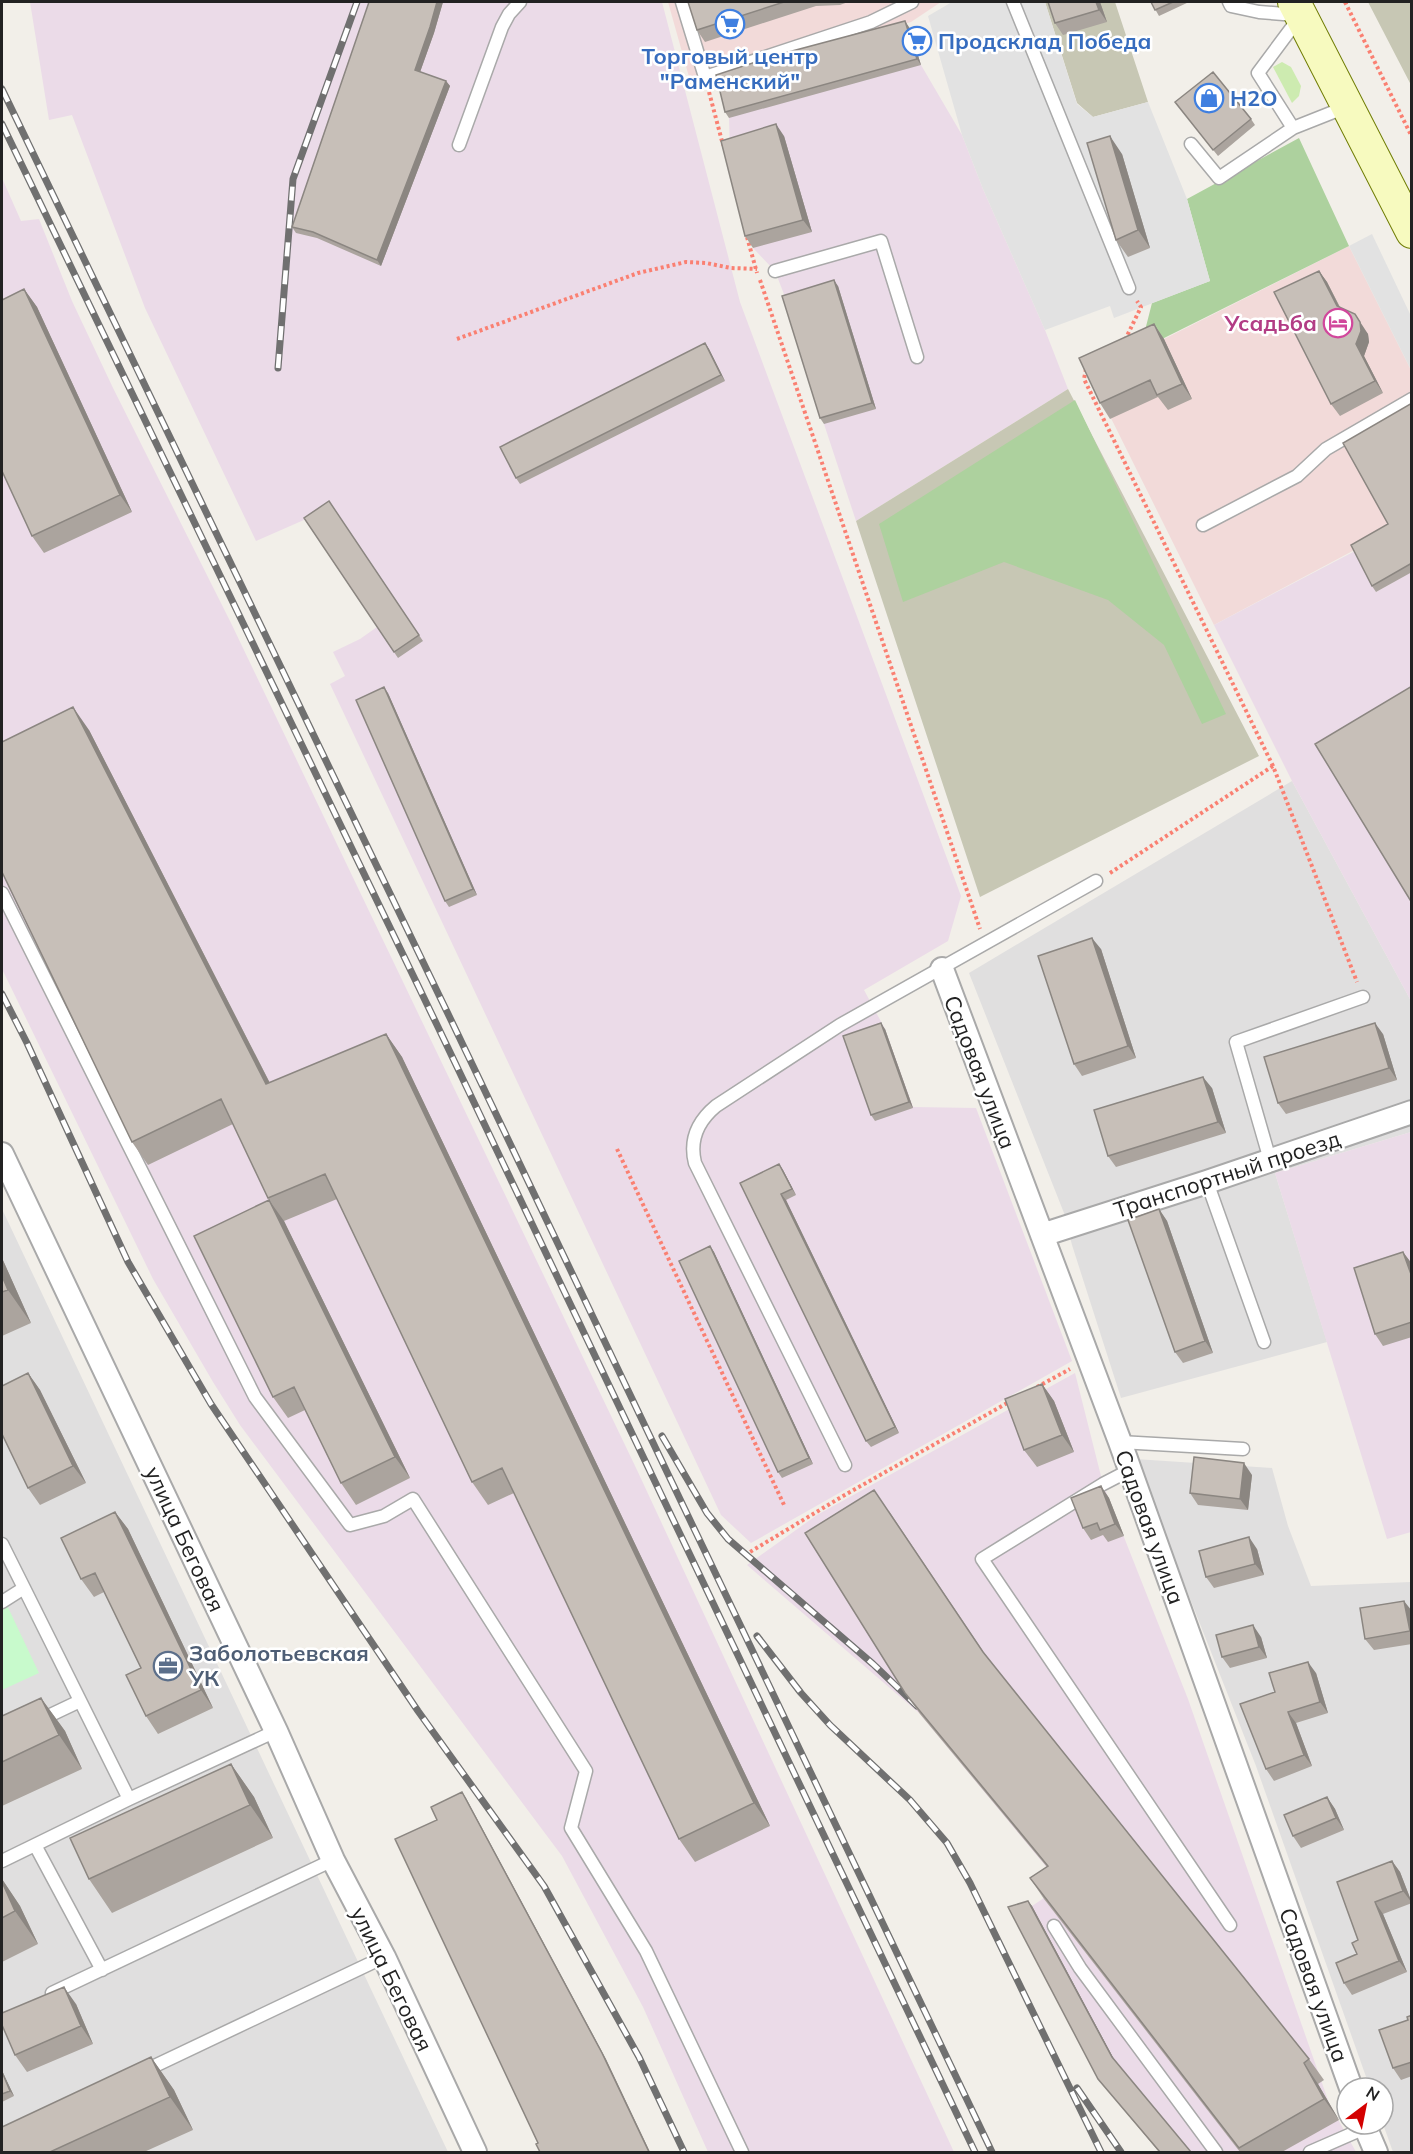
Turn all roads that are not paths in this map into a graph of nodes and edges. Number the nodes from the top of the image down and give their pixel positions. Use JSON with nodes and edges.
{"nodes":[{"id":1,"x":520,"y":2,"type":"edge"},
{"id":2,"x":682,"y":2,"type":"edge"},
{"id":3,"x":912,"y":2,"type":"edge"},
{"id":4,"x":1013,"y":2,"type":"edge"},
{"id":5,"x":1229,"y":2,"type":"edge"},
{"id":6,"x":1298,"y":8,"type":"edge"},
{"id":7,"x":1347,"y":106,"type":"junction"},
{"id":8,"x":1293,"y":128,"type":"junction"},
{"id":9,"x":1191,"y":144,"type":"dead end"},
{"id":10,"x":459,"y":145,"type":"dead end"},
{"id":11,"x":1412,"y":232,"type":"edge"},
{"id":12,"x":775,"y":271,"type":"road end"},
{"id":13,"x":1129,"y":288,"type":"road end"},
{"id":14,"x":917,"y":357,"type":"dead end"},
{"id":15,"x":1412,"y":399,"type":"edge"},
{"id":16,"x":1203,"y":525,"type":"dead end"},
{"id":17,"x":1096,"y":881,"type":"road end"},
{"id":18,"x":2,"y":893,"type":"edge"},
{"id":19,"x":942,"y":969,"type":"junction"},
{"id":20,"x":1363,"y":997,"type":"road end"},
{"id":21,"x":1412,"y":1112,"type":"edge"},
{"id":22,"x":2,"y":1154,"type":"edge"},
{"id":23,"x":1270,"y":1160,"type":"junction"},
{"id":24,"x":1207,"y":1182,"type":"junction"},
{"id":25,"x":1042,"y":1235,"type":"junction"},
{"id":26,"x":1264,"y":1342,"type":"dead end"},
{"id":27,"x":1120,"y":1442,"type":"junction"},
{"id":28,"x":1242,"y":1449,"type":"dead end"},
{"id":29,"x":845,"y":1465,"type":"dead end"},
{"id":30,"x":1130,"y":1470,"type":"junction"},
{"id":31,"x":2,"y":1544,"type":"edge"},
{"id":32,"x":24,"y":1588,"type":"junction"},
{"id":33,"x":2,"y":1602,"type":"edge"},
{"id":34,"x":80,"y":1701,"type":"junction"},
{"id":35,"x":31,"y":1725,"type":"edge"},
{"id":36,"x":276,"y":1731,"type":"junction"},
{"id":37,"x":129,"y":1799,"type":"junction"},
{"id":38,"x":35,"y":1845,"type":"junction"},
{"id":39,"x":333,"y":1860,"type":"junction"},
{"id":40,"x":2,"y":1861,"type":"edge"},
{"id":41,"x":1230,"y":1925,"type":"dead end"},
{"id":42,"x":1054,"y":1926,"type":"edge"},
{"id":43,"x":384,"y":1957,"type":"junction"},
{"id":44,"x":102,"y":1970,"type":"junction"},
{"id":45,"x":42,"y":1998,"type":"edge"},
{"id":46,"x":1347,"y":2076,"type":"edge"},
{"id":47,"x":129,"y":2078,"type":"edge"},
{"id":48,"x":1343,"y":2136,"type":"edge"},
{"id":49,"x":1369,"y":2136,"type":"edge"},
{"id":50,"x":475,"y":2152,"type":"edge"},
{"id":51,"x":742,"y":2152,"type":"edge"},
{"id":52,"x":1216,"y":2152,"type":"edge"},
{"id":53,"x":1310,"y":2152,"type":"edge"},
{"id":54,"x":1376,"y":2152,"type":"edge"}],
"edges":[{"from":1,"to":10,"type":"lane"},
{"from":2,"to":3,"type":"lane"},
{"from":4,"to":13,"type":"lane"},
{"from":5,"to":6,"type":"lane"},
{"from":6,"to":7,"type":"main road"},
{"from":6,"to":8,"type":"lane"},
{"from":7,"to":8,"type":"lane"},
{"from":7,"to":11,"type":"main road"},
{"from":8,"to":9,"type":"lane"},
{"from":12,"to":14,"type":"lane"},
{"from":15,"to":16,"type":"lane"},
{"from":17,"to":19,"type":"lane"},
{"from":18,"to":51,"type":"lane"},
{"from":19,"to":25,"type":"street","name":"Садовая улица"},
{"from":19,"to":29,"type":"lane"},
{"from":20,"to":23,"type":"lane"},
{"from":21,"to":23,"type":"street","name":"Транспортный проезд"},
{"from":22,"to":36,"type":"street","name":"улица Беговая"},
{"from":23,"to":24,"type":"street","name":"Транспортный проезд"},
{"from":24,"to":25,"type":"street","name":"Транспортный проезд"},
{"from":24,"to":26,"type":"lane"},
{"from":25,"to":27,"type":"street","name":"Садовая улица"},
{"from":27,"to":28,"type":"lane"},
{"from":27,"to":30,"type":"street","name":"Садовая улица"},
{"from":30,"to":41,"type":"lane"},
{"from":30,"to":46,"type":"street","name":"Садовая улица"},
{"from":31,"to":32,"type":"lane"},
{"from":32,"to":33,"type":"lane"},
{"from":32,"to":34,"type":"lane"},
{"from":34,"to":35,"type":"lane"},
{"from":34,"to":37,"type":"lane"},
{"from":36,"to":37,"type":"lane"},
{"from":36,"to":39,"type":"street","name":"улица Беговая"},
{"from":37,"to":38,"type":"lane"},
{"from":38,"to":40,"type":"lane"},
{"from":38,"to":44,"type":"lane"},
{"from":39,"to":43,"type":"street","name":"улица Беговая"},
{"from":39,"to":44,"type":"lane"},
{"from":42,"to":52,"type":"lane"},
{"from":43,"to":47,"type":"lane"},
{"from":43,"to":50,"type":"street","name":"улица Беговая"},
{"from":44,"to":45,"type":"lane"},
{"from":48,"to":53,"type":"lane"},
{"from":49,"to":54,"type":"street"}]}
